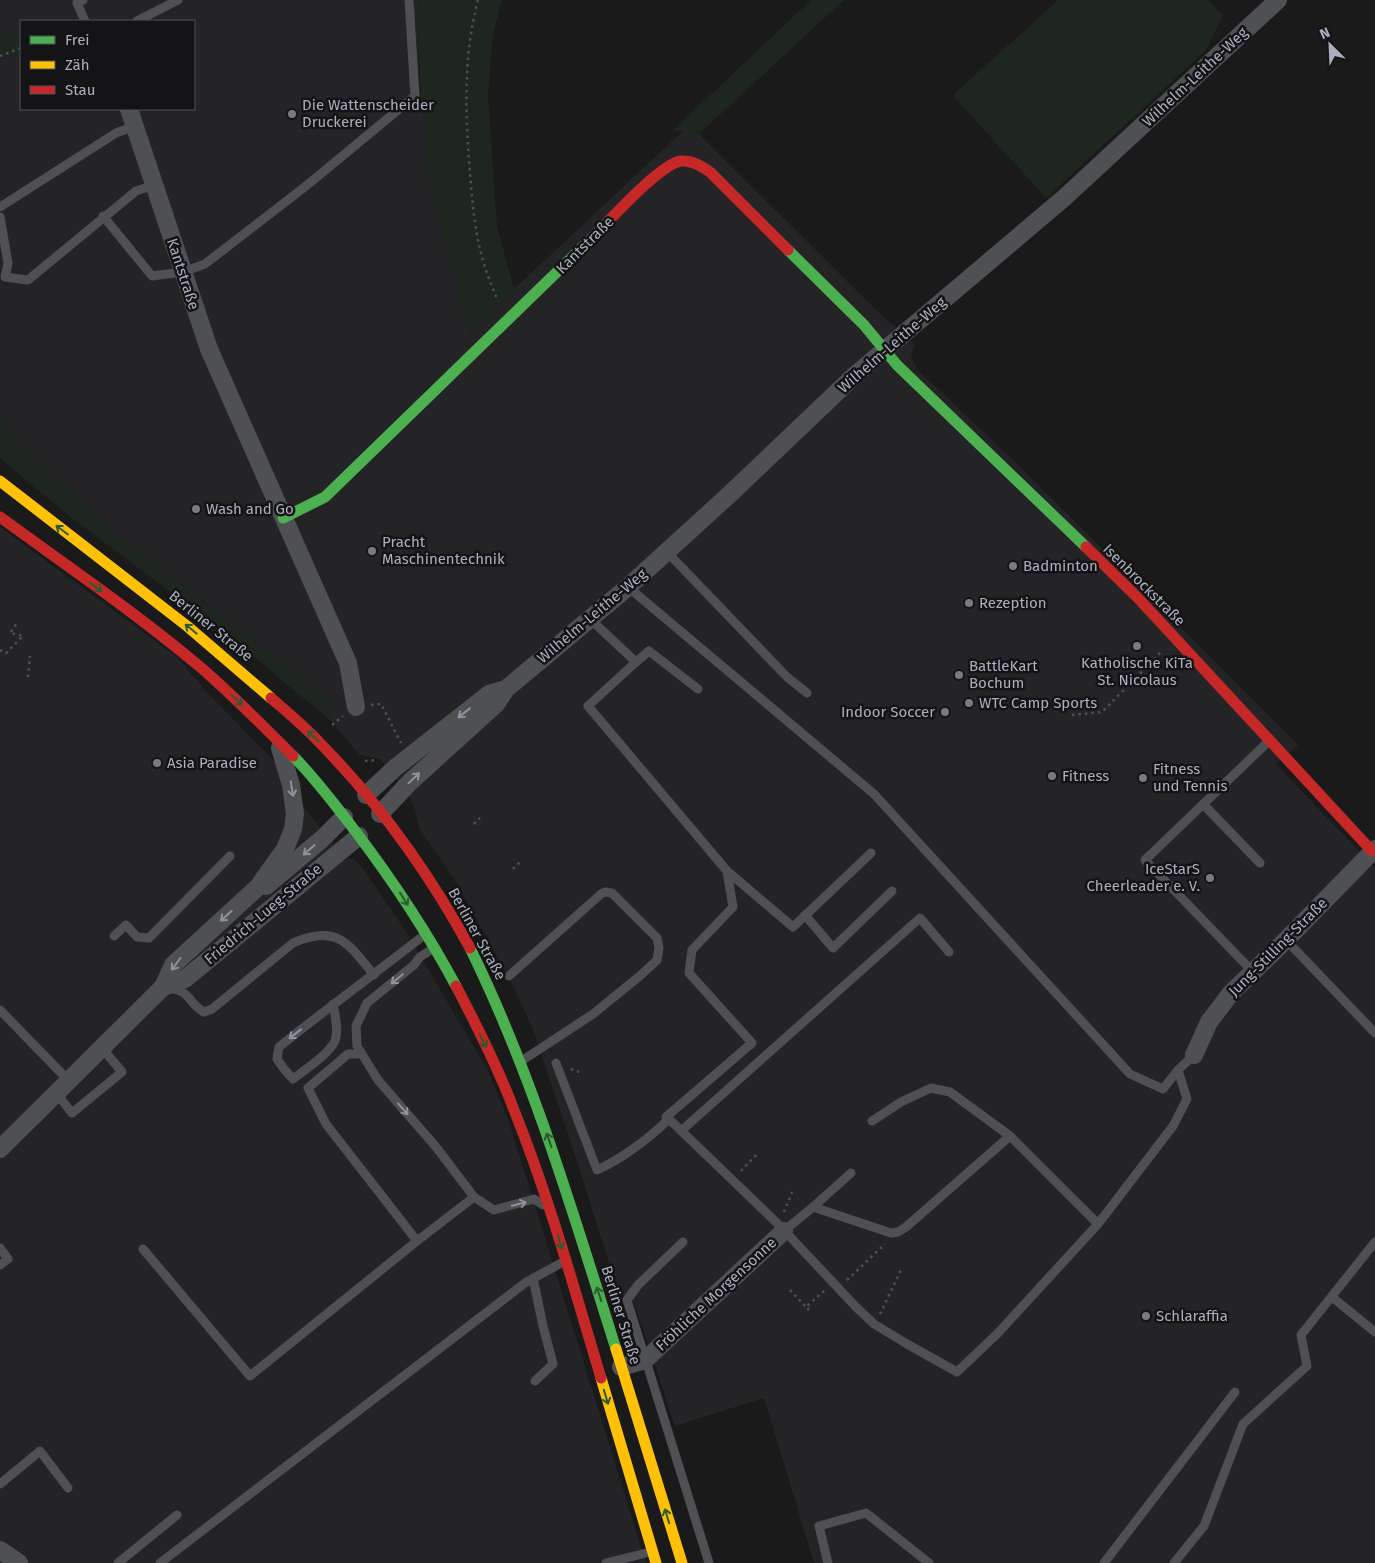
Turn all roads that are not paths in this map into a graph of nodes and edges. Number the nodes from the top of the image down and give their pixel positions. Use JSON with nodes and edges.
{"nodes":[{"id":1,"x":83,"y":0,"type":"edge"},
{"id":2,"x":178,"y":0,"type":"edge"},
{"id":3,"x":409,"y":0,"type":"edge"},
{"id":4,"x":1278,"y":0,"type":"edge"},
{"id":5,"x":85,"y":20,"type":"edge"},
{"id":6,"x":139,"y":20,"type":"edge"},
{"id":7,"x":129,"y":110,"type":"edge"},
{"id":8,"x":135,"y":126,"type":"junction"},
{"id":9,"x":155,"y":185,"type":"junction"},
{"id":10,"x":0,"y":207,"type":"edge"},
{"id":11,"x":103,"y":216,"type":"junction"},
{"id":12,"x":0,"y":217,"type":"edge"},
{"id":13,"x":183,"y":272,"type":"junction"},
{"id":14,"x":884,"y":349,"type":"junction"},
{"id":15,"x":0,"y":481,"type":"edge"},
{"id":16,"x":0,"y":517,"type":"edge"},
{"id":17,"x":283,"y":518,"type":"junction"},
{"id":18,"x":668,"y":552,"type":"junction"},
{"id":19,"x":628,"y":587,"type":"junction"},
{"id":20,"x":590,"y":619,"type":"junction"},
{"id":21,"x":636,"y":662,"type":"junction"},
{"id":22,"x":506,"y":689,"type":"junction"},
{"id":23,"x":698,"y":689,"type":"dead end"},
{"id":24,"x":808,"y":693,"type":"dead end"},
{"id":25,"x":356,"y":707,"type":"road end"},
{"id":26,"x":1269,"y":740,"type":"junction"},
{"id":27,"x":279,"y":742,"type":"junction"},
{"id":28,"x":356,"y":804,"type":"junction"},
{"id":29,"x":1203,"y":804,"type":"junction"},
{"id":30,"x":380,"y":814,"type":"junction"},
{"id":31,"x":359,"y":836,"type":"junction"},
{"id":32,"x":1374,"y":850,"type":"edge"},
{"id":33,"x":871,"y":853,"type":"dead end"},
{"id":34,"x":230,"y":856,"type":"dead end"},
{"id":35,"x":1260,"y":863,"type":"dead end"},
{"id":36,"x":727,"y":872,"type":"junction"},
{"id":37,"x":258,"y":886,"type":"junction"},
{"id":38,"x":892,"y":891,"type":"dead end"},
{"id":39,"x":805,"y":915,"type":"junction"},
{"id":40,"x":426,"y":934,"type":"junction"},
{"id":41,"x":114,"y":936,"type":"dead end"},
{"id":42,"x":1286,"y":940,"type":"junction"},
{"id":43,"x":434,"y":948,"type":"junction"},
{"id":44,"x":949,"y":952,"type":"dead end"},
{"id":45,"x":1253,"y":972,"type":"junction"},
{"id":46,"x":374,"y":975,"type":"junction"},
{"id":47,"x":509,"y":976,"type":"dead end"},
{"id":48,"x":163,"y":987,"type":"junction"},
{"id":49,"x":333,"y":1004,"type":"junction"},
{"id":50,"x":0,"y":1010,"type":"edge"},
{"id":51,"x":1375,"y":1033,"type":"edge"},
{"id":52,"x":102,"y":1048,"type":"junction"},
{"id":53,"x":361,"y":1054,"type":"junction"},
{"id":54,"x":1194,"y":1055,"type":"joint"},
{"id":55,"x":520,"y":1062,"type":"junction"},
{"id":56,"x":556,"y":1063,"type":"dead end"},
{"id":57,"x":1178,"y":1070,"type":"junction"},
{"id":58,"x":63,"y":1088,"type":"junction"},
{"id":59,"x":665,"y":1117,"type":"junction"},
{"id":60,"x":872,"y":1121,"type":"dead end"},
{"id":61,"x":681,"y":1131,"type":"junction"},
{"id":62,"x":1010,"y":1136,"type":"junction"},
{"id":63,"x":0,"y":1149,"type":"edge"},
{"id":64,"x":851,"y":1172,"type":"dead end"},
{"id":65,"x":474,"y":1197,"type":"junction"},
{"id":66,"x":813,"y":1207,"type":"junction"},
{"id":67,"x":550,"y":1209,"type":"junction"},
{"id":68,"x":1098,"y":1224,"type":"junction"},
{"id":69,"x":781,"y":1228,"type":"junction"},
{"id":70,"x":417,"y":1241,"type":"junction"},
{"id":71,"x":682,"y":1242,"type":"dead end"},
{"id":72,"x":1375,"y":1242,"type":"edge"},
{"id":73,"x":0,"y":1248,"type":"edge"},
{"id":74,"x":143,"y":1249,"type":"dead end"},
{"id":75,"x":566,"y":1260,"type":"junction"},
{"id":76,"x":0,"y":1265,"type":"edge"},
{"id":77,"x":533,"y":1278,"type":"junction"},
{"id":78,"x":1332,"y":1297,"type":"junction"},
{"id":79,"x":1375,"y":1332,"type":"edge"},
{"id":80,"x":645,"y":1360,"type":"junction"},
{"id":81,"x":621,"y":1367,"type":"junction"},
{"id":82,"x":535,"y":1381,"type":"dead end"},
{"id":83,"x":1235,"y":1392,"type":"dead end"},
{"id":84,"x":0,"y":1484,"type":"edge"},
{"id":85,"x":68,"y":1488,"type":"dead end"},
{"id":86,"x":177,"y":1515,"type":"dead end"},
{"id":87,"x":0,"y":1550,"type":"edge"},
{"id":88,"x":654,"y":1557,"type":"edge"},
{"id":89,"x":19,"y":1563,"type":"edge"},
{"id":90,"x":118,"y":1563,"type":"edge"},
{"id":91,"x":160,"y":1563,"type":"edge"},
{"id":92,"x":606,"y":1563,"type":"edge"},
{"id":93,"x":682,"y":1563,"type":"edge"},
{"id":94,"x":709,"y":1563,"type":"edge"},
{"id":95,"x":828,"y":1563,"type":"edge"},
{"id":96,"x":930,"y":1563,"type":"edge"},
{"id":97,"x":1104,"y":1563,"type":"edge"},
{"id":98,"x":1174,"y":1563,"type":"edge"}],
"edges":[{"from":1,"to":5,"type":"lane"},
{"from":2,"to":6,"type":"lane"},
{"from":3,"to":13,"type":"lane"},
{"from":4,"to":14,"type":"street","name":"Wilhelm-Leithe-Weg"},
{"from":7,"to":8,"type":"street","name":"Kantstraße"},
{"from":8,"to":9,"type":"street","name":"Kantstraße"},
{"from":8,"to":10,"type":"lane"},
{"from":9,"to":11,"type":"lane"},
{"from":9,"to":13,"type":"street","name":"Kantstraße"},
{"from":11,"to":12,"type":"lane"},
{"from":11,"to":13,"type":"lane"},
{"from":13,"to":17,"type":"street","name":"Kantstraße"},
{"from":14,"to":17,"type":"main road","name":"Kantstraße"},
{"from":14,"to":18,"type":"street","name":"Wilhelm-Leithe-Weg"},
{"from":14,"to":26,"type":"main road","name":"Isenbrockstraße"},
{"from":28,"to":15,"type":"main road","name":"Berliner Straße","one_way":true},
{"from":16,"to":27,"type":"main road","name":"Berliner Straße","one_way":true},
{"from":17,"to":25,"type":"street","name":"Kantstraße"},
{"from":18,"to":19,"type":"street","name":"Wilhelm-Leithe-Weg"},
{"from":18,"to":24,"type":"lane"},
{"from":19,"to":20,"type":"street","name":"Wilhelm-Leithe-Weg"},
{"from":19,"to":57,"type":"lane"},
{"from":20,"to":21,"type":"lane"},
{"from":20,"to":22,"type":"street","name":"Wilhelm-Leithe-Weg"},
{"from":21,"to":23,"type":"lane"},
{"from":21,"to":36,"type":"lane"},
{"from":22,"to":28,"type":"street","name":"Wilhelm-Leithe-Weg","one_way":true},
{"from":30,"to":22,"type":"street","name":"Wilhelm-Leithe-Weg","one_way":true},
{"from":26,"to":29,"type":"lane"},
{"from":26,"to":32,"type":"main road","name":"Isenbrockstraße"},
{"from":27,"to":28,"type":"main road","name":"Berliner Straße"},
{"from":27,"to":37,"type":"street","name":"Friedrich-Lueg-Straße","one_way":true},
{"from":28,"to":30,"type":"main road","name":"Berliner Straße"},
{"from":28,"to":31,"type":"main road","name":"Berliner Straße"},
{"from":28,"to":37,"type":"street","name":"Friedrich-Lueg-Straße","one_way":true},
{"from":29,"to":35,"type":"lane"},
{"from":29,"to":45,"type":"lane"},
{"from":30,"to":31,"type":"main road","name":"Wilhelm-Leithe-Weg"},
{"from":30,"to":55,"type":"main road","name":"Berliner Straße"},
{"from":31,"to":40,"type":"main road","name":"Berliner Straße","one_way":true},
{"from":31,"to":48,"type":"street","name":"Friedrich-Lueg-Straße"},
{"from":32,"to":42,"type":"street","name":"Jung-Stilling-Straße"},
{"from":33,"to":39,"type":"lane"},
{"from":34,"to":41,"type":"lane"},
{"from":36,"to":39,"type":"lane"},
{"from":36,"to":59,"type":"lane"},
{"from":37,"to":48,"type":"street","name":"Friedrich-Lueg-Straße","one_way":true},
{"from":38,"to":39,"type":"lane"},
{"from":40,"to":43,"type":"main road","name":"Berliner Straße"},
{"from":40,"to":46,"type":"lane"},
{"from":42,"to":45,"type":"street","name":"Jung-Stilling-Straße"},
{"from":42,"to":51,"type":"lane"},
{"from":43,"to":53,"type":"lane","one_way":true},
{"from":43,"to":67,"type":"main road","name":"Berliner Straße","one_way":true},
{"from":44,"to":61,"type":"lane"},
{"from":45,"to":54,"type":"street","name":"Jung-Stilling-Straße"},
{"from":46,"to":48,"type":"lane"},
{"from":46,"to":49,"type":"lane"},
{"from":47,"to":55,"type":"lane"},
{"from":48,"to":52,"type":"street","name":"Friedrich-Lueg-Straße"},
{"from":49,"to":49,"type":"lane","one_way":true},
{"from":50,"to":58,"type":"lane"},
{"from":52,"to":58,"type":"street","name":"Friedrich-Lueg-Straße"},
{"from":52,"to":58,"type":"lane"},
{"from":53,"to":65,"type":"lane","one_way":true},
{"from":53,"to":70,"type":"lane"},
{"from":54,"to":57,"type":"lane"},
{"from":81,"to":55,"type":"main road","name":"Berliner Straße","one_way":true},
{"from":56,"to":59,"type":"lane"},
{"from":57,"to":68,"type":"lane"},
{"from":58,"to":63,"type":"street","name":"Friedrich-Lueg-Straße"},
{"from":59,"to":61,"type":"lane","name":"Fröhliche Morgensonne"},
{"from":60,"to":62,"type":"lane"},
{"from":61,"to":69,"type":"lane","name":"Fröhliche Morgensonne"},
{"from":62,"to":66,"type":"lane"},
{"from":62,"to":68,"type":"lane"},
{"from":64,"to":66,"type":"lane","name":"Fröhliche Morgensonne"},
{"from":65,"to":67,"type":"lane","one_way":true},
{"from":65,"to":70,"type":"lane"},
{"from":66,"to":69,"type":"lane","name":"Fröhliche Morgensonne"},
{"from":67,"to":75,"type":"main road","name":"Berliner Straße","one_way":true},
{"from":68,"to":69,"type":"lane","name":"Fröhliche Morgensonne"},
{"from":69,"to":80,"type":"street","name":"Fröhliche Morgensonne"},
{"from":70,"to":74,"type":"lane"},
{"from":71,"to":80,"type":"lane","name":"Berliner Straße"},
{"from":72,"to":78,"type":"lane"},
{"from":73,"to":76,"type":"lane"},
{"from":75,"to":77,"type":"lane"},
{"from":75,"to":88,"type":"main road","name":"Berliner Straße","one_way":true},
{"from":77,"to":82,"type":"lane"},
{"from":77,"to":91,"type":"lane"},
{"from":78,"to":79,"type":"lane"},
{"from":78,"to":98,"type":"lane"},
{"from":80,"to":81,"type":"street","name":"Fröhliche Morgensonne"},
{"from":80,"to":94,"type":"lane","name":"Berliner Straße"},
{"from":93,"to":81,"type":"main road","name":"Berliner Straße","one_way":true},
{"from":83,"to":97,"type":"lane"},
{"from":84,"to":85,"type":"lane"},
{"from":86,"to":90,"type":"lane"},
{"from":87,"to":89,"type":"street"},
{"from":88,"to":92,"type":"lane"},
{"from":95,"to":96,"type":"lane"}]}
